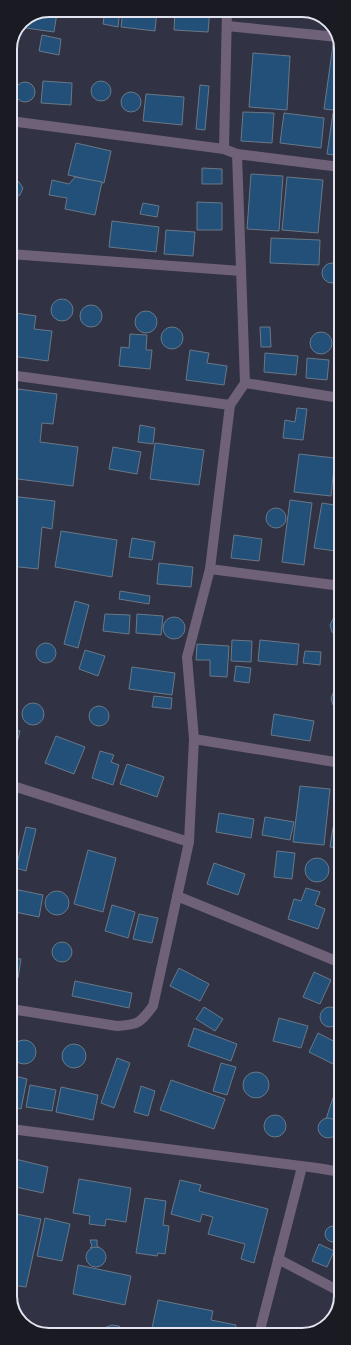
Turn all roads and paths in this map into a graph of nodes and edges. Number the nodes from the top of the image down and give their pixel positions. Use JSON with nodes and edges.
{"nodes":[{"id":1,"x":227,"y":17,"type":"edge"},
{"id":2,"x":227,"y":26,"type":"junction"},
{"id":3,"x":331,"y":36,"type":"edge"},
{"id":4,"x":17,"y":122,"type":"edge"},
{"id":5,"x":224,"y":149,"type":"junction"},
{"id":6,"x":237,"y":154,"type":"junction"},
{"id":7,"x":334,"y":166,"type":"edge"},
{"id":8,"x":17,"y":254,"type":"edge"},
{"id":9,"x":241,"y":270,"type":"junction"},
{"id":10,"x":17,"y":376,"type":"edge"},
{"id":11,"x":245,"y":383,"type":"junction"},
{"id":12,"x":334,"y":397,"type":"edge"},
{"id":13,"x":230,"y":405,"type":"junction"},
{"id":14,"x":210,"y":569,"type":"junction"},
{"id":15,"x":334,"y":585,"type":"edge"},
{"id":16,"x":194,"y":739,"type":"junction"},
{"id":17,"x":334,"y":762,"type":"edge"},
{"id":18,"x":17,"y":787,"type":"edge"},
{"id":19,"x":189,"y":842,"type":"junction"},
{"id":20,"x":177,"y":896,"type":"junction"},
{"id":21,"x":334,"y":960,"type":"edge"},
{"id":22,"x":17,"y":1010,"type":"edge"},
{"id":23,"x":17,"y":1129,"type":"edge"},
{"id":24,"x":302,"y":1167,"type":"junction"},
{"id":25,"x":334,"y":1171,"type":"edge"},
{"id":26,"x":278,"y":1260,"type":"junction"},
{"id":27,"x":334,"y":1288,"type":"edge"},
{"id":28,"x":261,"y":1328,"type":"edge"}],
"edges":[{"from":1,"to":2,"type":"street"},
{"from":2,"to":3,"type":"street"},
{"from":2,"to":5,"type":"street"},
{"from":4,"to":5,"type":"street"},
{"from":5,"to":6,"type":"street"},
{"from":6,"to":7,"type":"street"},
{"from":6,"to":9,"type":"street"},
{"from":8,"to":9,"type":"street"},
{"from":9,"to":11,"type":"street"},
{"from":10,"to":13,"type":"street"},
{"from":11,"to":12,"type":"street"},
{"from":11,"to":13,"type":"street"},
{"from":13,"to":14,"type":"street"},
{"from":14,"to":15,"type":"street"},
{"from":14,"to":16,"type":"street"},
{"from":16,"to":17,"type":"street"},
{"from":16,"to":19,"type":"street"},
{"from":18,"to":19,"type":"street"},
{"from":19,"to":20,"type":"street"},
{"from":20,"to":21,"type":"street"},
{"from":20,"to":22,"type":"street"},
{"from":23,"to":24,"type":"street"},
{"from":24,"to":25,"type":"street"},
{"from":24,"to":26,"type":"street"},
{"from":26,"to":27,"type":"street"},
{"from":26,"to":28,"type":"street"}]}
